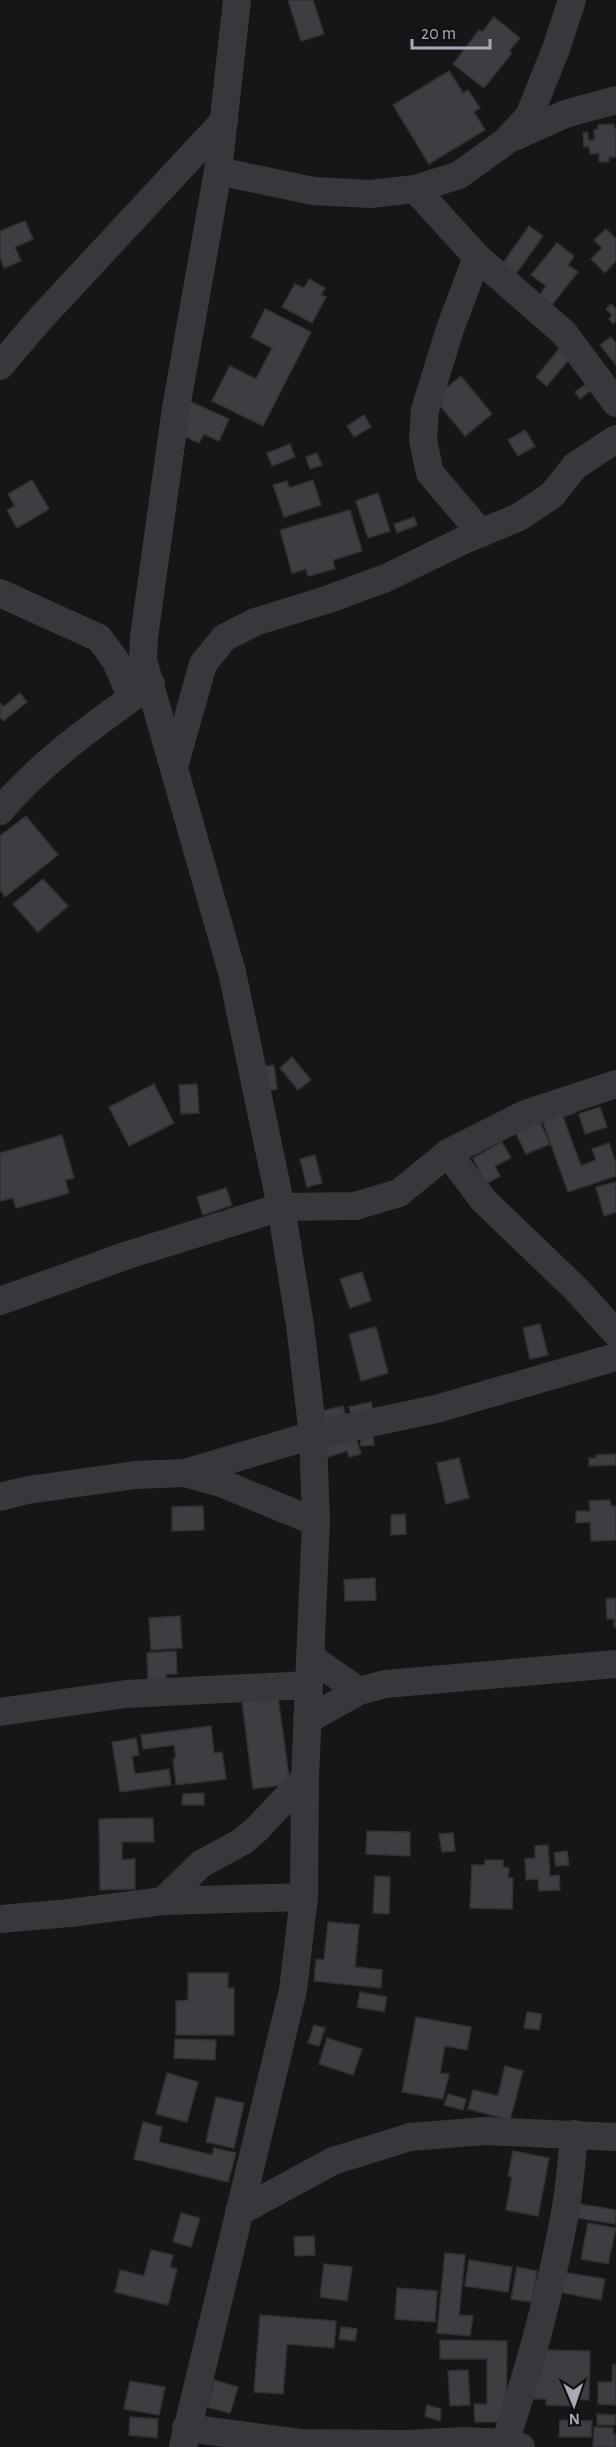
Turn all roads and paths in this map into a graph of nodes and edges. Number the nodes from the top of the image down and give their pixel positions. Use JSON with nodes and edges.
{"nodes":[{"id":1,"x":237,"y":0,"type":"edge"},
{"id":2,"x":572,"y":0,"type":"edge"},
{"id":3,"x":616,"y":100,"type":"edge"},
{"id":4,"x":224,"y":121,"type":"junction"},
{"id":5,"x":506,"y":141,"type":"junction"},
{"id":6,"x":218,"y":171,"type":"junction"},
{"id":7,"x":415,"y":189,"type":"junction"},
{"id":8,"x":477,"y":257,"type":"junction"},
{"id":9,"x":0,"y":366,"type":"edge"},
{"id":10,"x":616,"y":403,"type":"edge"},
{"id":11,"x":616,"y":439,"type":"edge"},
{"id":12,"x":480,"y":533,"type":"junction"},
{"id":13,"x":0,"y":593,"type":"edge"},
{"id":14,"x":141,"y":690,"type":"junction"},
{"id":15,"x":174,"y":769,"type":"junction"},
{"id":16,"x":0,"y":811,"type":"edge"},
{"id":17,"x":616,"y":1084,"type":"edge"},
{"id":18,"x":448,"y":1153,"type":"junction"},
{"id":19,"x":281,"y":1207,"type":"junction"},
{"id":20,"x":0,"y":1301,"type":"edge"},
{"id":21,"x":616,"y":1333,"type":"edge"},
{"id":22,"x":616,"y":1357,"type":"edge"},
{"id":23,"x":313,"y":1435,"type":"junction"},
{"id":24,"x":185,"y":1473,"type":"junction"},
{"id":25,"x":0,"y":1497,"type":"edge"},
{"id":26,"x":316,"y":1522,"type":"junction"},
{"id":27,"x":616,"y":1664,"type":"edge"},
{"id":28,"x":309,"y":1671,"type":"junction"},
{"id":29,"x":358,"y":1691,"type":"junction"},
{"id":30,"x":0,"y":1712,"type":"edge"},
{"id":31,"x":308,"y":1720,"type":"junction"},
{"id":32,"x":305,"y":1778,"type":"junction"},
{"id":33,"x":304,"y":1896,"type":"junction"},
{"id":34,"x":164,"y":1900,"type":"junction"},
{"id":35,"x":0,"y":1919,"type":"edge"},
{"id":36,"x":574,"y":2134,"type":"junction"},
{"id":37,"x":616,"y":2137,"type":"edge"},
{"id":38,"x":239,"y":2212,"type":"junction"},
{"id":39,"x":184,"y":2438,"type":"edge"},
{"id":40,"x":513,"y":2445,"type":"edge"}],
"edges":[{"from":1,"to":4,"type":"street"},
{"from":2,"to":5,"type":"street"},
{"from":3,"to":5,"type":"street"},
{"from":4,"to":6,"type":"street"},
{"from":4,"to":9,"type":"street"},
{"from":5,"to":7,"type":"street"},
{"from":6,"to":7,"type":"street"},
{"from":6,"to":14,"type":"street"},
{"from":7,"to":8,"type":"street"},
{"from":8,"to":10,"type":"street"},
{"from":8,"to":12,"type":"street"},
{"from":11,"to":12,"type":"street"},
{"from":12,"to":15,"type":"street"},
{"from":13,"to":14,"type":"street"},
{"from":14,"to":15,"type":"street"},
{"from":14,"to":16,"type":"street"},
{"from":15,"to":19,"type":"street"},
{"from":17,"to":18,"type":"street"},
{"from":18,"to":19,"type":"street"},
{"from":18,"to":21,"type":"street"},
{"from":19,"to":20,"type":"street"},
{"from":19,"to":23,"type":"street"},
{"from":22,"to":23,"type":"street"},
{"from":23,"to":24,"type":"street"},
{"from":23,"to":26,"type":"street"},
{"from":24,"to":25,"type":"street"},
{"from":24,"to":26,"type":"street"},
{"from":26,"to":28,"type":"street"},
{"from":27,"to":29,"type":"street"},
{"from":28,"to":29,"type":"street"},
{"from":28,"to":30,"type":"street"},
{"from":28,"to":31,"type":"street"},
{"from":29,"to":31,"type":"street"},
{"from":31,"to":32,"type":"street"},
{"from":32,"to":33,"type":"street"},
{"from":32,"to":34,"type":"street"},
{"from":33,"to":34,"type":"street"},
{"from":33,"to":38,"type":"street"},
{"from":34,"to":35,"type":"street"},
{"from":36,"to":37,"type":"street"},
{"from":36,"to":38,"type":"street"},
{"from":36,"to":40,"type":"street"},
{"from":38,"to":39,"type":"street"},
{"from":39,"to":40,"type":"street"}]}
